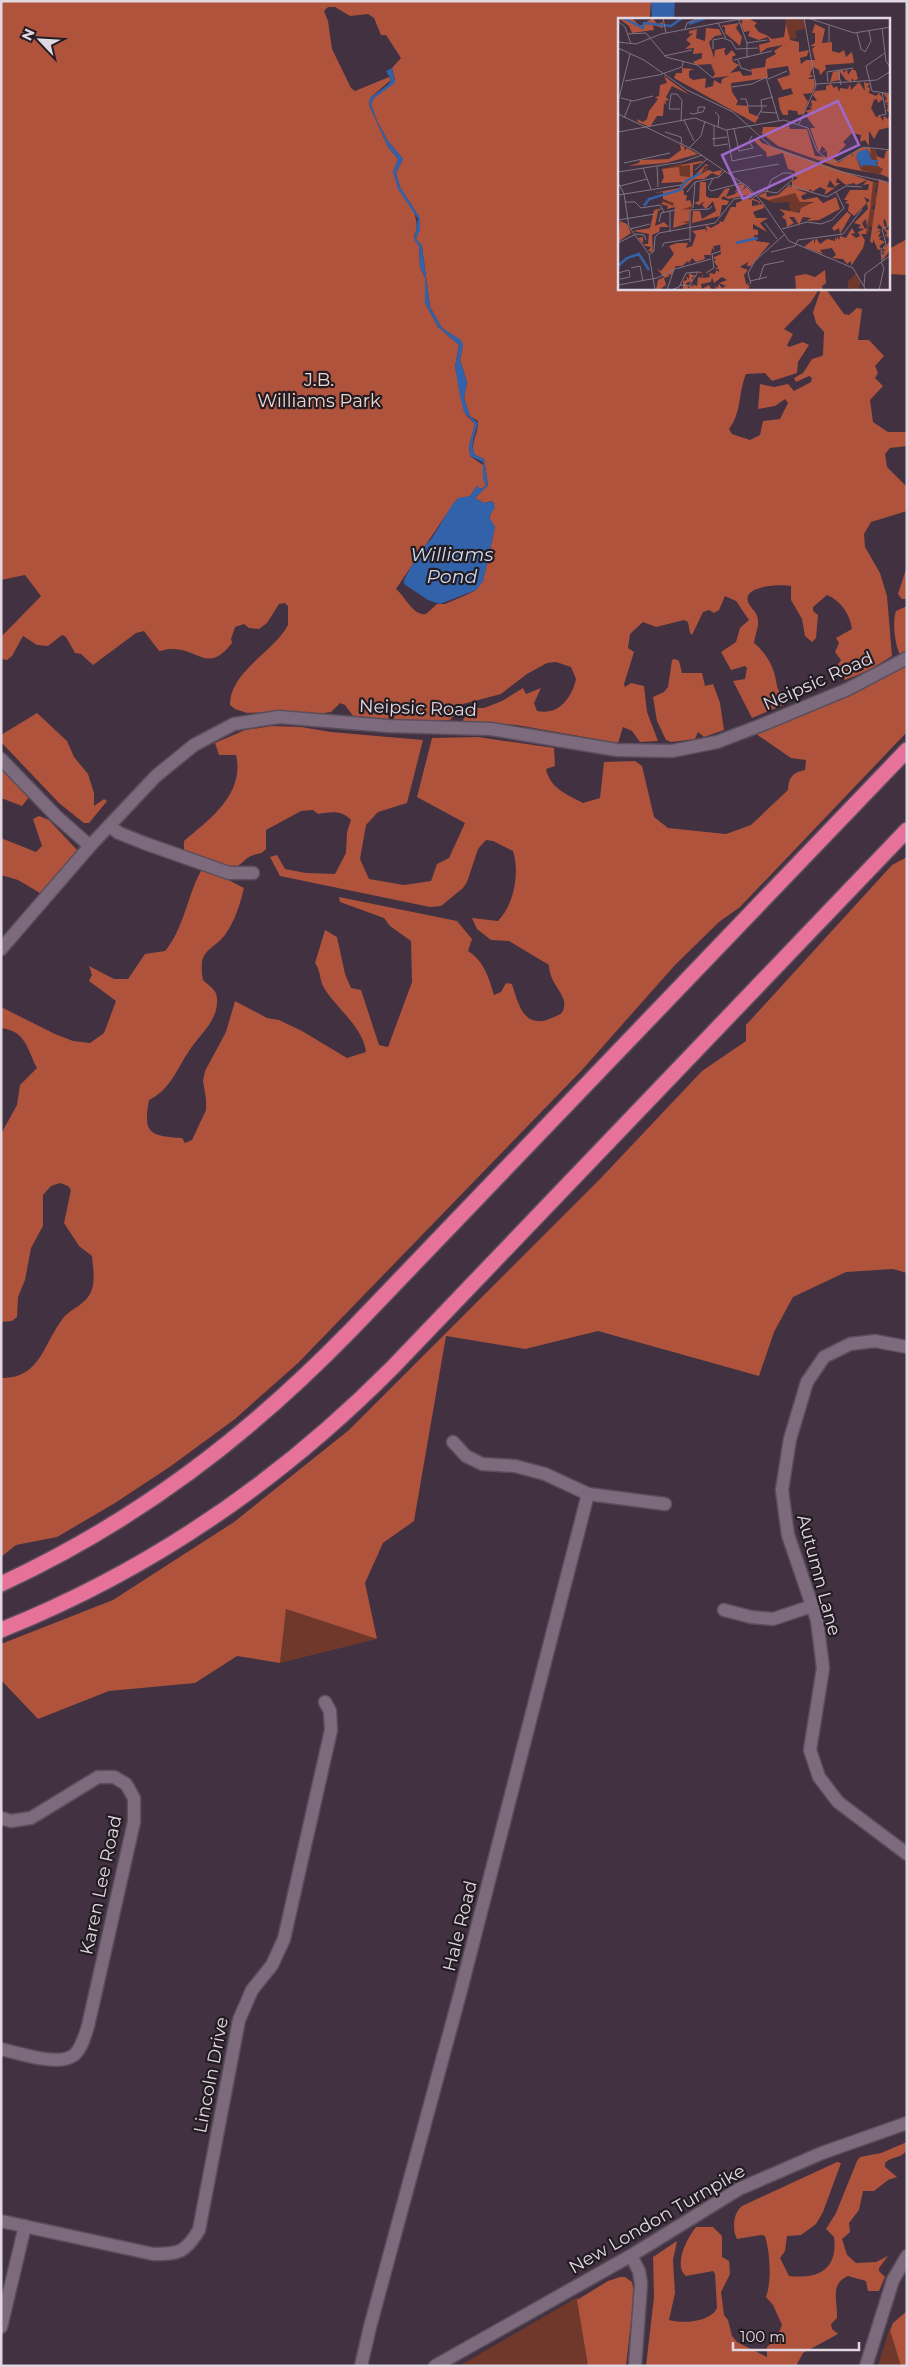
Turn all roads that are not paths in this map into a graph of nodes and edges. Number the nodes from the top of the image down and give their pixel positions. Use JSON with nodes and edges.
{"nodes":[{"id":1,"x":907,"y":658,"type":"edge"},
{"id":2,"x":907,"y":750,"type":"edge"},
{"id":3,"x":1,"y":759,"type":"edge"},
{"id":4,"x":110,"y":826,"type":"junction"},
{"id":5,"x":907,"y":830,"type":"edge"},
{"id":6,"x":90,"y":846,"type":"junction"},
{"id":7,"x":253,"y":873,"type":"dead end"},
{"id":8,"x":1,"y":949,"type":"edge"},
{"id":9,"x":907,"y":1347,"type":"edge"},
{"id":10,"x":453,"y":1442,"type":"dead end"},
{"id":11,"x":588,"y":1494,"type":"junction"},
{"id":12,"x":665,"y":1504,"type":"dead end"},
{"id":13,"x":1,"y":1584,"type":"edge"},
{"id":14,"x":812,"y":1606,"type":"junction"},
{"id":15,"x":724,"y":1610,"type":"dead end"},
{"id":16,"x":1,"y":1630,"type":"edge"},
{"id":17,"x":325,"y":1702,"type":"dead end"},
{"id":18,"x":1,"y":1818,"type":"edge"},
{"id":19,"x":907,"y":1854,"type":"edge"},
{"id":20,"x":1,"y":2049,"type":"edge"},
{"id":21,"x":907,"y":2123,"type":"edge"},
{"id":22,"x":1,"y":2221,"type":"edge"},
{"id":23,"x":26,"y":2226,"type":"junction"},
{"id":24,"x":631,"y":2256,"type":"junction"},
{"id":25,"x":907,"y":2256,"type":"edge"},
{"id":26,"x":1,"y":2327,"type":"edge"},
{"id":27,"x":361,"y":2366,"type":"edge"},
{"id":28,"x":435,"y":2366,"type":"edge"},
{"id":29,"x":635,"y":2366,"type":"edge"},
{"id":30,"x":866,"y":2366,"type":"edge"}],
"edges":[{"from":1,"to":4,"type":"street","name":"Neipsic Road"},
{"from":2,"to":13,"type":"highway"},
{"from":3,"to":6,"type":"street"},
{"from":4,"to":6,"type":"street","name":"Neipsic Road"},
{"from":4,"to":7,"type":"street"},
{"from":5,"to":16,"type":"highway"},
{"from":6,"to":8,"type":"street","name":"Neipsic Road"},
{"from":9,"to":14,"type":"street","name":"Autumn Lane"},
{"from":10,"to":11,"type":"street"},
{"from":11,"to":12,"type":"street"},
{"from":11,"to":27,"type":"street","name":"Hale Road"},
{"from":14,"to":15,"type":"street"},
{"from":14,"to":19,"type":"street","name":"Autumn Lane"},
{"from":17,"to":23,"type":"street","name":"Lincoln Drive"},
{"from":18,"to":20,"type":"street","name":"Karen Lee Road"},
{"from":21,"to":24,"type":"street","name":"New London Turnpike"},
{"from":22,"to":23,"type":"street","name":"Lincoln Drive"},
{"from":23,"to":26,"type":"street"},
{"from":24,"to":28,"type":"street","name":"New London Turnpike"},
{"from":24,"to":29,"type":"street"},
{"from":25,"to":30,"type":"street"}]}
